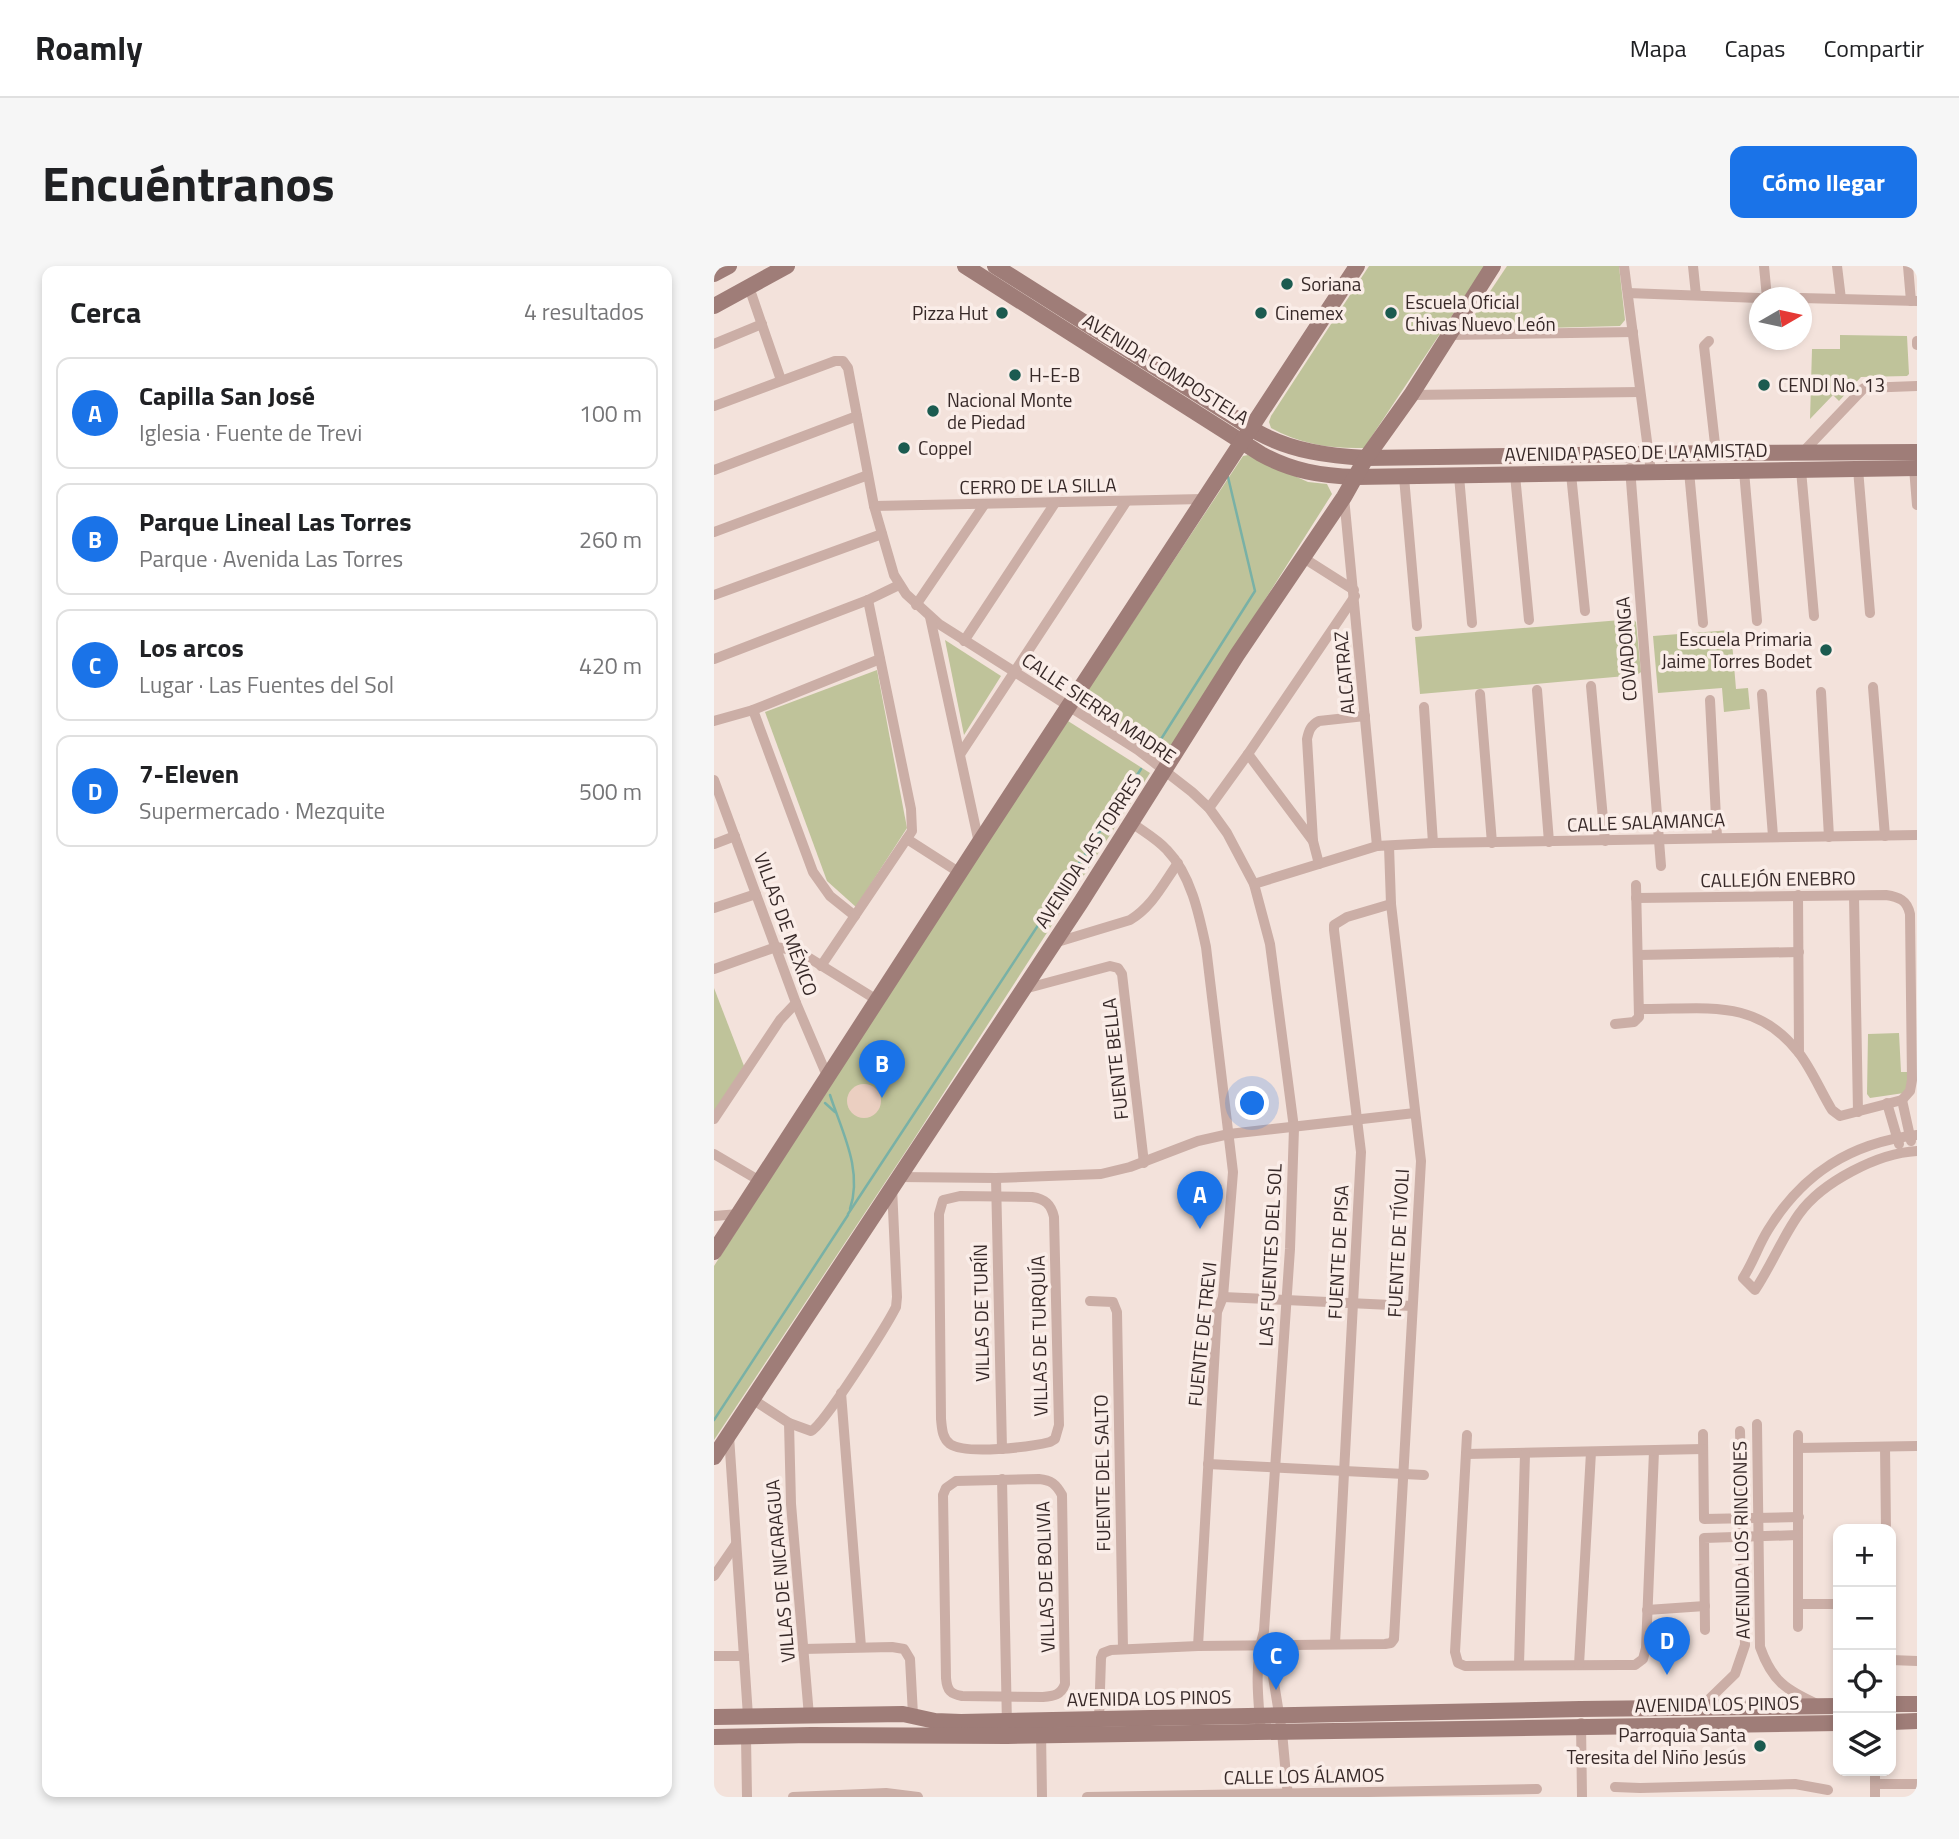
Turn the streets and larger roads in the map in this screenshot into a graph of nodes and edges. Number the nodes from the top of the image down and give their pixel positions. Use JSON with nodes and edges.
{"nodes":[{"id":1,"x":788,"y":266,"type":"edge"},
{"id":2,"x":965,"y":266,"type":"edge"},
{"id":3,"x":995,"y":266,"type":"edge"},
{"id":4,"x":1357,"y":266,"type":"edge"},
{"id":5,"x":1493,"y":266,"type":"edge"},
{"id":6,"x":1624,"y":266,"type":"edge"},
{"id":7,"x":1693,"y":266,"type":"edge"},
{"id":8,"x":1764,"y":266,"type":"edge"},
{"id":9,"x":1837,"y":266,"type":"edge"},
{"id":10,"x":1908,"y":266,"type":"edge"},
{"id":11,"x":748,"y":287,"type":"junction"},
{"id":12,"x":1766,"y":287,"type":"edge"},
{"id":13,"x":1628,"y":293,"type":"junction"},
{"id":14,"x":1024,"y":294,"type":"junction"},
{"id":15,"x":1696,"y":295,"type":"junction"},
{"id":16,"x":1749,"y":298,"type":"edge"},
{"id":17,"x":1812,"y":298,"type":"edge"},
{"id":18,"x":1840,"y":299,"type":"junction"},
{"id":19,"x":1914,"y":301,"type":"edge"},
{"id":20,"x":714,"y":306,"type":"edge"},
{"id":21,"x":762,"y":324,"type":"junction"},
{"id":22,"x":1633,"y":332,"type":"junction"},
{"id":23,"x":1448,"y":335,"type":"junction"},
{"id":24,"x":1709,"y":341,"type":"dead end"},
{"id":25,"x":1115,"y":343,"type":"junction"},
{"id":26,"x":714,"y":344,"type":"edge"},
{"id":27,"x":1106,"y":357,"type":"junction"},
{"id":28,"x":781,"y":380,"type":"junction"},
{"id":29,"x":1917,"y":386,"type":"edge"},
{"id":30,"x":1640,"y":392,"type":"junction"},
{"id":31,"x":1411,"y":396,"type":"junction"},
{"id":32,"x":714,"y":406,"type":"edge"},
{"id":33,"x":858,"y":416,"type":"junction"},
{"id":34,"x":1246,"y":434,"type":"junction"},
{"id":35,"x":1716,"y":453,"type":"junction"},
{"id":36,"x":1629,"y":455,"type":"junction"},
{"id":37,"x":1649,"y":455,"type":"junction"},
{"id":38,"x":1366,"y":458,"type":"junction"},
{"id":39,"x":1802,"y":461,"type":"junction"},
{"id":40,"x":1916,"y":463,"type":"edge"},
{"id":41,"x":1858,"y":469,"type":"junction"},
{"id":42,"x":714,"y":470,"type":"edge"},
{"id":43,"x":1689,"y":471,"type":"junction"},
{"id":44,"x":1744,"y":471,"type":"junction"},
{"id":45,"x":1651,"y":472,"type":"junction"},
{"id":46,"x":1630,"y":473,"type":"junction"},
{"id":47,"x":868,"y":474,"type":"junction"},
{"id":48,"x":1571,"y":474,"type":"junction"},
{"id":49,"x":1515,"y":475,"type":"junction"},
{"id":50,"x":1459,"y":476,"type":"junction"},
{"id":51,"x":1356,"y":477,"type":"junction"},
{"id":52,"x":1405,"y":477,"type":"junction"},
{"id":53,"x":1345,"y":497,"type":"junction"},
{"id":54,"x":1203,"y":499,"type":"junction"},
{"id":55,"x":1126,"y":502,"type":"junction"},
{"id":56,"x":1055,"y":503,"type":"junction"},
{"id":57,"x":984,"y":505,"type":"junction"},
{"id":58,"x":1917,"y":505,"type":"edge"},
{"id":59,"x":874,"y":506,"type":"junction"},
{"id":60,"x":714,"y":532,"type":"edge"},
{"id":61,"x":883,"y":534,"type":"junction"},
{"id":62,"x":1303,"y":557,"type":"junction"},
{"id":63,"x":899,"y":585,"type":"junction"},
{"id":64,"x":1355,"y":593,"type":"junction"},
{"id":65,"x":714,"y":595,"type":"edge"},
{"id":66,"x":868,"y":600,"type":"junction"},
{"id":67,"x":916,"y":605,"type":"junction"},
{"id":68,"x":1585,"y":611,"type":"dead end"},
{"id":69,"x":1870,"y":613,"type":"dead end"},
{"id":70,"x":1814,"y":616,"type":"dead end"},
{"id":71,"x":930,"y":617,"type":"junction"},
{"id":72,"x":1529,"y":620,"type":"dead end"},
{"id":73,"x":1757,"y":621,"type":"dead end"},
{"id":74,"x":1472,"y":623,"type":"dead end"},
{"id":75,"x":1703,"y":624,"type":"dead end"},
{"id":76,"x":1417,"y":626,"type":"dead end"},
{"id":77,"x":964,"y":641,"type":"junction"},
{"id":78,"x":714,"y":659,"type":"edge"},
{"id":79,"x":880,"y":659,"type":"junction"},
{"id":80,"x":1014,"y":673,"type":"junction"},
{"id":81,"x":1591,"y":685,"type":"dead end"},
{"id":82,"x":1873,"y":687,"type":"dead end"},
{"id":83,"x":1537,"y":690,"type":"dead end"},
{"id":84,"x":1821,"y":692,"type":"dead end"},
{"id":85,"x":1480,"y":694,"type":"dead end"},
{"id":86,"x":1762,"y":694,"type":"dead end"},
{"id":87,"x":1710,"y":700,"type":"dead end"},
{"id":88,"x":1068,"y":706,"type":"junction"},
{"id":89,"x":1424,"y":707,"type":"dead end"},
{"id":90,"x":753,"y":710,"type":"junction"},
{"id":91,"x":1365,"y":716,"type":"junction"},
{"id":92,"x":714,"y":721,"type":"edge"},
{"id":93,"x":961,"y":753,"type":"junction"},
{"id":94,"x":1248,"y":754,"type":"junction"},
{"id":95,"x":1164,"y":772,"type":"junction"},
{"id":96,"x":714,"y":780,"type":"edge"},
{"id":97,"x":1209,"y":808,"type":"junction"},
{"id":98,"x":1132,"y":823,"type":"junction"},
{"id":99,"x":1917,"y":835,"type":"edge"},
{"id":100,"x":735,"y":836,"type":"junction"},
{"id":101,"x":1773,"y":836,"type":"junction"},
{"id":102,"x":1885,"y":836,"type":"junction"},
{"id":103,"x":1717,"y":837,"type":"junction"},
{"id":104,"x":1829,"y":837,"type":"junction"},
{"id":105,"x":907,"y":839,"type":"junction"},
{"id":106,"x":1658,"y":840,"type":"junction"},
{"id":107,"x":1313,"y":841,"type":"junction"},
{"id":108,"x":1605,"y":841,"type":"junction"},
{"id":109,"x":1549,"y":842,"type":"junction"},
{"id":110,"x":979,"y":843,"type":"junction"},
{"id":111,"x":1433,"y":843,"type":"junction"},
{"id":112,"x":1492,"y":843,"type":"junction"},
{"id":113,"x":714,"y":844,"type":"edge"},
{"id":114,"x":1377,"y":846,"type":"junction"},
{"id":115,"x":1389,"y":846,"type":"junction"},
{"id":116,"x":1178,"y":863,"type":"junction"},
{"id":117,"x":1319,"y":864,"type":"junction"},
{"id":118,"x":1661,"y":866,"type":"dead end"},
{"id":119,"x":960,"y":873,"type":"junction"},
{"id":120,"x":1254,"y":884,"type":"junction"},
{"id":121,"x":1636,"y":884,"type":"dead end"},
{"id":122,"x":755,"y":894,"type":"junction"},
{"id":123,"x":1798,"y":895,"type":"junction"},
{"id":124,"x":1854,"y":895,"type":"junction"},
{"id":125,"x":1636,"y":898,"type":"junction"},
{"id":126,"x":1391,"y":904,"type":"junction"},
{"id":127,"x":714,"y":908,"type":"edge"},
{"id":128,"x":855,"y":916,"type":"junction"},
{"id":129,"x":1053,"y":944,"type":"junction"},
{"id":130,"x":776,"y":947,"type":"junction"},
{"id":131,"x":1798,"y":952,"type":"junction"},
{"id":132,"x":1637,"y":955,"type":"junction"},
{"id":133,"x":821,"y":966,"type":"junction"},
{"id":134,"x":714,"y":969,"type":"edge"},
{"id":135,"x":1023,"y":989,"type":"junction"},
{"id":136,"x":877,"y":1000,"type":"junction"},
{"id":137,"x":796,"y":1003,"type":"junction"},
{"id":138,"x":1639,"y":1009,"type":"junction"},
{"id":139,"x":1615,"y":1024,"type":"dead end"},
{"id":140,"x":1799,"y":1054,"type":"junction"},
{"id":141,"x":828,"y":1078,"type":"junction"},
{"id":142,"x":1902,"y":1100,"type":"junction"},
{"id":143,"x":1887,"y":1103,"type":"junction"},
{"id":144,"x":1858,"y":1112,"type":"junction"},
{"id":145,"x":1415,"y":1113,"type":"junction"},
{"id":146,"x":714,"y":1119,"type":"edge"},
{"id":147,"x":1357,"y":1121,"type":"junction"},
{"id":148,"x":1294,"y":1128,"type":"junction"},
{"id":149,"x":1229,"y":1134,"type":"junction"},
{"id":150,"x":1913,"y":1135,"type":"edge"},
{"id":151,"x":1898,"y":1138,"type":"junction"},
{"id":152,"x":1911,"y":1152,"type":"edge"},
{"id":153,"x":714,"y":1154,"type":"edge"},
{"id":154,"x":1144,"y":1163,"type":"junction"},
{"id":155,"x":996,"y":1178,"type":"junction"},
{"id":156,"x":760,"y":1181,"type":"junction"},
{"id":157,"x":895,"y":1182,"type":"junction"},
{"id":158,"x":996,"y":1196,"type":"junction"},
{"id":159,"x":739,"y":1214,"type":"junction"},
{"id":160,"x":714,"y":1216,"type":"edge"},
{"id":161,"x":714,"y":1252,"type":"edge"},
{"id":162,"x":1223,"y":1297,"type":"junction"},
{"id":163,"x":1090,"y":1301,"type":"dead end"},
{"id":164,"x":1286,"y":1301,"type":"junction"},
{"id":165,"x":1352,"y":1304,"type":"junction"},
{"id":166,"x":1412,"y":1306,"type":"junction"},
{"id":167,"x":842,"y":1393,"type":"junction"},
{"id":168,"x":752,"y":1399,"type":"junction"},
{"id":169,"x":789,"y":1423,"type":"junction"},
{"id":170,"x":1757,"y":1424,"type":"dead end"},
{"id":171,"x":1740,"y":1432,"type":"dead end"},
{"id":172,"x":1703,"y":1434,"type":"dead end"},
{"id":173,"x":729,"y":1435,"type":"junction"},
{"id":174,"x":1467,"y":1435,"type":"dead end"},
{"id":175,"x":1798,"y":1435,"type":"dead end"},
{"id":176,"x":1917,"y":1446,"type":"edge"},
{"id":177,"x":1885,"y":1447,"type":"junction"},
{"id":178,"x":1002,"y":1448,"type":"junction"},
{"id":179,"x":1798,"y":1448,"type":"junction"},
{"id":180,"x":1703,"y":1449,"type":"junction"},
{"id":181,"x":1654,"y":1451,"type":"junction"},
{"id":182,"x":1591,"y":1452,"type":"junction"},
{"id":183,"x":1466,"y":1454,"type":"junction"},
{"id":184,"x":1525,"y":1454,"type":"junction"},
{"id":185,"x":714,"y":1457,"type":"edge"},
{"id":186,"x":1208,"y":1464,"type":"junction"},
{"id":187,"x":1275,"y":1468,"type":"junction"},
{"id":188,"x":1343,"y":1472,"type":"junction"},
{"id":189,"x":1404,"y":1474,"type":"junction"},
{"id":190,"x":1424,"y":1475,"type":"dead end"},
{"id":191,"x":1002,"y":1479,"type":"junction"},
{"id":192,"x":1798,"y":1517,"type":"junction"},
{"id":193,"x":1742,"y":1518,"type":"junction"},
{"id":194,"x":1758,"y":1518,"type":"junction"},
{"id":195,"x":1886,"y":1524,"type":"edge"},
{"id":196,"x":1798,"y":1535,"type":"junction"},
{"id":197,"x":1759,"y":1536,"type":"junction"},
{"id":198,"x":1743,"y":1537,"type":"junction"},
{"id":199,"x":736,"y":1544,"type":"junction"},
{"id":200,"x":714,"y":1576,"type":"edge"},
{"id":201,"x":1799,"y":1604,"type":"junction"},
{"id":202,"x":1833,"y":1604,"type":"edge"},
{"id":203,"x":1705,"y":1606,"type":"junction"},
{"id":204,"x":1647,"y":1610,"type":"junction"},
{"id":205,"x":1798,"y":1627,"type":"dead end"},
{"id":206,"x":1705,"y":1630,"type":"dead end"},
{"id":207,"x":1335,"y":1643,"type":"junction"},
{"id":208,"x":1264,"y":1645,"type":"junction"},
{"id":209,"x":1745,"y":1645,"type":"junction"},
{"id":210,"x":1198,"y":1646,"type":"junction"},
{"id":211,"x":861,"y":1647,"type":"junction"},
{"id":212,"x":1760,"y":1647,"type":"junction"},
{"id":213,"x":803,"y":1649,"type":"junction"},
{"id":214,"x":1123,"y":1649,"type":"junction"},
{"id":215,"x":744,"y":1656,"type":"junction"},
{"id":216,"x":714,"y":1657,"type":"edge"},
{"id":217,"x":1896,"y":1661,"type":"edge"},
{"id":218,"x":1917,"y":1661,"type":"edge"},
{"id":219,"x":1519,"y":1665,"type":"junction"},
{"id":220,"x":1579,"y":1665,"type":"junction"},
{"id":221,"x":1006,"y":1697,"type":"junction"},
{"id":222,"x":1896,"y":1704,"type":"edge"},
{"id":223,"x":1917,"y":1704,"type":"edge"},
{"id":224,"x":1700,"y":1707,"type":"junction"},
{"id":225,"x":1830,"y":1707,"type":"edge"},
{"id":226,"x":1580,"y":1709,"type":"junction"},
{"id":227,"x":912,"y":1715,"type":"junction"},
{"id":228,"x":748,"y":1716,"type":"junction"},
{"id":229,"x":809,"y":1716,"type":"junction"},
{"id":230,"x":714,"y":1717,"type":"edge"},
{"id":231,"x":1099,"y":1720,"type":"junction"},
{"id":232,"x":1433,"y":1721,"type":"junction"},
{"id":233,"x":1917,"y":1721,"type":"edge"},
{"id":234,"x":1896,"y":1722,"type":"edge"},
{"id":235,"x":1833,"y":1723,"type":"edge"},
{"id":236,"x":1281,"y":1724,"type":"junction"},
{"id":237,"x":1260,"y":1725,"type":"junction"},
{"id":238,"x":1581,"y":1726,"type":"junction"},
{"id":239,"x":1041,"y":1728,"type":"junction"},
{"id":240,"x":1007,"y":1729,"type":"junction"},
{"id":241,"x":811,"y":1735,"type":"junction"},
{"id":242,"x":714,"y":1737,"type":"edge"},
{"id":243,"x":746,"y":1737,"type":"junction"},
{"id":244,"x":1875,"y":1776,"type":"edge"},
{"id":245,"x":1875,"y":1784,"type":"junction"},
{"id":246,"x":1917,"y":1784,"type":"edge"},
{"id":247,"x":1758,"y":1785,"type":"junction"},
{"id":248,"x":1615,"y":1787,"type":"dead end"},
{"id":249,"x":1537,"y":1789,"type":"dead end"},
{"id":250,"x":1697,"y":1792,"type":"edge"},
{"id":251,"x":1821,"y":1792,"type":"edge"},
{"id":252,"x":1521,"y":1793,"type":"edge"},
{"id":253,"x":1640,"y":1793,"type":"edge"},
{"id":254,"x":1405,"y":1794,"type":"edge"},
{"id":255,"x":1462,"y":1794,"type":"edge"},
{"id":256,"x":1287,"y":1795,"type":"edge"},
{"id":257,"x":1344,"y":1795,"type":"edge"},
{"id":258,"x":863,"y":1796,"type":"edge"},
{"id":259,"x":1170,"y":1796,"type":"edge"},
{"id":260,"x":1227,"y":1796,"type":"edge"},
{"id":261,"x":747,"y":1797,"type":"edge"},
{"id":262,"x":793,"y":1797,"type":"edge"},
{"id":263,"x":806,"y":1797,"type":"edge"},
{"id":264,"x":918,"y":1797,"type":"edge"},
{"id":265,"x":1042,"y":1797,"type":"edge"},
{"id":266,"x":1087,"y":1797,"type":"edge"},
{"id":267,"x":1582,"y":1797,"type":"edge"},
{"id":268,"x":1759,"y":1797,"type":"edge"},
{"id":269,"x":1875,"y":1797,"type":"edge"}],
"edges":[{"from":1,"to":11,"type":"street"},
{"from":2,"to":14,"type":"street","name":"AVENIDA COMPOSTELA"},
{"from":3,"to":14,"type":"street","name":"AVENIDA COMPOSTELA"},
{"from":4,"to":34,"type":"street"},
{"from":5,"to":23,"type":"street","name":"AVENIDA LAS TORRES"},
{"from":6,"to":13,"type":"street"},
{"from":7,"to":15,"type":"street"},
{"from":8,"to":12,"type":"street"},
{"from":9,"to":18,"type":"street"},
{"from":10,"to":19,"type":"street"},
{"from":11,"to":20,"type":"street"},
{"from":11,"to":21,"type":"street"},
{"from":13,"to":15,"type":"street"},
{"from":13,"to":22,"type":"street"},
{"from":14,"to":25,"type":"street","name":"AVENIDA COMPOSTELA"},
{"from":14,"to":27,"type":"street","name":"AVENIDA COMPOSTELA"},
{"from":15,"to":16,"type":"street"},
{"from":17,"to":18,"type":"street"},
{"from":18,"to":19,"type":"street"},
{"from":21,"to":26,"type":"street"},
{"from":21,"to":28,"type":"street"},
{"from":22,"to":23,"type":"street"},
{"from":22,"to":30,"type":"street"},
{"from":23,"to":31,"type":"street","name":"AVENIDA LAS TORRES"},
{"from":24,"to":35,"type":"street"},
{"from":25,"to":27,"type":"street"},
{"from":25,"to":34,"type":"street","name":"AVENIDA COMPOSTELA"},
{"from":27,"to":34,"type":"street","name":"AVENIDA COMPOSTELA"},
{"from":28,"to":32,"type":"street"},
{"from":28,"to":33,"type":"street"},
{"from":29,"to":39,"type":"street"},
{"from":30,"to":31,"type":"street"},
{"from":30,"to":37,"type":"street"},
{"from":31,"to":38,"type":"street","name":"AVENIDA LAS TORRES"},
{"from":33,"to":42,"type":"street"},
{"from":33,"to":47,"type":"street"},
{"from":34,"to":38,"type":"street","name":"AVENIDA COMPOSTELA"},
{"from":34,"to":51,"type":"street","name":"AVENIDA COMPOSTELA"},
{"from":34,"to":54,"type":"street"},
{"from":35,"to":37,"type":"street","name":"AVENIDA PASEO DE LA AMISTAD"},
{"from":35,"to":39,"type":"street","name":"AVENIDA PASEO DE LA AMISTAD"},
{"from":36,"to":37,"type":"street","name":"AVENIDA PASEO DE LA AMISTAD"},
{"from":36,"to":38,"type":"street","name":"AVENIDA PASEO DE LA AMISTAD"},
{"from":36,"to":46,"type":"street","name":"COVADONGA"},
{"from":37,"to":45,"type":"street"},
{"from":38,"to":51,"type":"street","name":"AVENIDA LAS TORRES"},
{"from":39,"to":40,"type":"street","name":"AVENIDA PASEO DE LA AMISTAD"},
{"from":39,"to":41,"type":"street","name":"AVENIDA PASEO DE LA AMISTAD"},
{"from":39,"to":44,"type":"street","name":"AVENIDA PASEO DE LA AMISTAD"},
{"from":39,"to":70,"type":"street"},
{"from":40,"to":41,"type":"street","name":"AVENIDA PASEO DE LA AMISTAD"},
{"from":40,"to":58,"type":"street"},
{"from":41,"to":69,"type":"street"},
{"from":43,"to":44,"type":"street","name":"AVENIDA PASEO DE LA AMISTAD"},
{"from":43,"to":45,"type":"street","name":"AVENIDA PASEO DE LA AMISTAD"},
{"from":43,"to":75,"type":"street"},
{"from":44,"to":73,"type":"street"},
{"from":45,"to":46,"type":"street","name":"AVENIDA PASEO DE LA AMISTAD"},
{"from":46,"to":48,"type":"street","name":"AVENIDA PASEO DE LA AMISTAD"},
{"from":46,"to":106,"type":"street","name":"COVADONGA"},
{"from":47,"to":59,"type":"street"},
{"from":47,"to":60,"type":"street"},
{"from":48,"to":49,"type":"street","name":"AVENIDA PASEO DE LA AMISTAD"},
{"from":48,"to":68,"type":"street"},
{"from":49,"to":50,"type":"street","name":"AVENIDA PASEO DE LA AMISTAD"},
{"from":49,"to":72,"type":"street"},
{"from":50,"to":52,"type":"street","name":"AVENIDA PASEO DE LA AMISTAD"},
{"from":50,"to":74,"type":"street"},
{"from":51,"to":52,"type":"street","name":"AVENIDA PASEO DE LA AMISTAD"},
{"from":51,"to":53,"type":"street","name":"AVENIDA LAS TORRES"},
{"from":52,"to":76,"type":"street"},
{"from":53,"to":62,"type":"street","name":"AVENIDA LAS TORRES"},
{"from":53,"to":64,"type":"street","name":"ALCATRAZ"},
{"from":54,"to":55,"type":"street","name":"CERRO DE LA SILLA"},
{"from":54,"to":88,"type":"street"},
{"from":55,"to":56,"type":"street","name":"CERRO DE LA SILLA"},
{"from":55,"to":80,"type":"street"},
{"from":56,"to":57,"type":"street","name":"CERRO DE LA SILLA"},
{"from":56,"to":77,"type":"street"},
{"from":57,"to":59,"type":"street","name":"CERRO DE LA SILLA"},
{"from":57,"to":67,"type":"street"},
{"from":59,"to":61,"type":"street"},
{"from":61,"to":63,"type":"street"},
{"from":61,"to":65,"type":"street"},
{"from":62,"to":64,"type":"street"},
{"from":62,"to":95,"type":"street","name":"AVENIDA LAS TORRES"},
{"from":63,"to":66,"type":"street"},
{"from":63,"to":67,"type":"street","name":"CALLE SIERRA MADRE"},
{"from":64,"to":91,"type":"street","name":"ALCATRAZ"},
{"from":64,"to":94,"type":"street"},
{"from":66,"to":78,"type":"street"},
{"from":66,"to":79,"type":"street"},
{"from":67,"to":71,"type":"street","name":"CALLE SIERRA MADRE"},
{"from":71,"to":77,"type":"street","name":"CALLE SIERRA MADRE"},
{"from":71,"to":93,"type":"street"},
{"from":77,"to":80,"type":"street","name":"CALLE SIERRA MADRE"},
{"from":79,"to":90,"type":"street"},
{"from":79,"to":105,"type":"street"},
{"from":80,"to":88,"type":"street","name":"CALLE SIERRA MADRE"},
{"from":80,"to":93,"type":"street"},
{"from":81,"to":108,"type":"street"},
{"from":82,"to":102,"type":"street"},
{"from":83,"to":109,"type":"street"},
{"from":84,"to":104,"type":"street"},
{"from":85,"to":112,"type":"street"},
{"from":86,"to":101,"type":"street"},
{"from":87,"to":103,"type":"street"},
{"from":88,"to":95,"type":"street","name":"CALLE SIERRA MADRE"},
{"from":88,"to":110,"type":"street"},
{"from":89,"to":111,"type":"street"},
{"from":90,"to":92,"type":"street"},
{"from":90,"to":128,"type":"street"},
{"from":91,"to":107,"type":"street"},
{"from":91,"to":114,"type":"street","name":"ALCATRAZ"},
{"from":93,"to":110,"type":"street"},
{"from":94,"to":97,"type":"street"},
{"from":94,"to":107,"type":"street"},
{"from":95,"to":97,"type":"street","name":"CALLE SIERRA MADRE"},
{"from":95,"to":98,"type":"street","name":"AVENIDA LAS TORRES"},
{"from":96,"to":100,"type":"street","name":"VILLAS DE MÉXICO"},
{"from":97,"to":120,"type":"street","name":"CALLE SIERRA MADRE"},
{"from":98,"to":116,"type":"street"},
{"from":98,"to":129,"type":"street","name":"AVENIDA LAS TORRES"},
{"from":99,"to":102,"type":"street","name":"CALLE SALAMANCA"},
{"from":100,"to":113,"type":"street"},
{"from":100,"to":122,"type":"street","name":"VILLAS DE MÉXICO"},
{"from":101,"to":103,"type":"street","name":"CALLE SALAMANCA"},
{"from":101,"to":104,"type":"street","name":"CALLE SALAMANCA"},
{"from":102,"to":104,"type":"street","name":"CALLE SALAMANCA"},
{"from":103,"to":106,"type":"street","name":"CALLE SALAMANCA"},
{"from":105,"to":119,"type":"street"},
{"from":105,"to":128,"type":"street"},
{"from":106,"to":108,"type":"street","name":"CALLE SALAMANCA"},
{"from":106,"to":118,"type":"street","name":"COVADONGA"},
{"from":107,"to":117,"type":"street"},
{"from":108,"to":109,"type":"street","name":"CALLE SALAMANCA"},
{"from":109,"to":112,"type":"street","name":"CALLE SALAMANCA"},
{"from":110,"to":119,"type":"street"},
{"from":111,"to":112,"type":"street","name":"CALLE SALAMANCA"},
{"from":111,"to":115,"type":"street","name":"CALLE SALAMANCA"},
{"from":114,"to":115,"type":"street","name":"CALLE SALAMANCA"},
{"from":114,"to":117,"type":"street","name":"CALLE SALAMANCA"},
{"from":115,"to":126,"type":"street","name":"FUENTE DE TÍVOLI"},
{"from":116,"to":129,"type":"street"},
{"from":116,"to":149,"type":"street","name":"FUENTE DE TREVI"},
{"from":117,"to":120,"type":"street","name":"CALLE SALAMANCA"},
{"from":119,"to":136,"type":"street"},
{"from":120,"to":148,"type":"street","name":"LAS FUENTES DEL SOL"},
{"from":121,"to":125,"type":"street"},
{"from":122,"to":127,"type":"street"},
{"from":122,"to":130,"type":"street","name":"VILLAS DE MÉXICO"},
{"from":123,"to":124,"type":"street","name":"CALLEJÓN ENEBRO"},
{"from":123,"to":125,"type":"street","name":"CALLEJÓN ENEBRO"},
{"from":123,"to":131,"type":"street"},
{"from":124,"to":142,"type":"street","name":"CALLEJÓN ENEBRO"},
{"from":124,"to":144,"type":"street"},
{"from":125,"to":132,"type":"street"},
{"from":126,"to":145,"type":"street","name":"FUENTE DE TÍVOLI"},
{"from":126,"to":147,"type":"street","name":"FUENTE DE PISA"},
{"from":128,"to":133,"type":"street"},
{"from":129,"to":135,"type":"street","name":"AVENIDA LAS TORRES"},
{"from":130,"to":133,"type":"street"},
{"from":130,"to":134,"type":"street"},
{"from":130,"to":137,"type":"street","name":"VILLAS DE MÉXICO"},
{"from":131,"to":132,"type":"street"},
{"from":131,"to":140,"type":"street"},
{"from":132,"to":138,"type":"street"},
{"from":133,"to":136,"type":"street"},
{"from":135,"to":154,"type":"street","name":"FUENTE BELLA"},
{"from":135,"to":157,"type":"street","name":"AVENIDA LAS TORRES"},
{"from":136,"to":141,"type":"street"},
{"from":137,"to":141,"type":"street","name":"VILLAS DE MÉXICO"},
{"from":137,"to":146,"type":"street"},
{"from":138,"to":139,"type":"street"},
{"from":138,"to":140,"type":"street"},
{"from":140,"to":144,"type":"street"},
{"from":141,"to":156,"type":"street"},
{"from":142,"to":143,"type":"street"},
{"from":142,"to":150,"type":"street"},
{"from":143,"to":144,"type":"street"},
{"from":143,"to":151,"type":"street"},
{"from":145,"to":147,"type":"street"},
{"from":145,"to":166,"type":"street","name":"FUENTE DE TÍVOLI"},
{"from":147,"to":148,"type":"street"},
{"from":147,"to":165,"type":"street","name":"FUENTE DE PISA"},
{"from":148,"to":149,"type":"street"},
{"from":148,"to":164,"type":"street","name":"LAS FUENTES DEL SOL"},
{"from":149,"to":154,"type":"street"},
{"from":149,"to":162,"type":"street","name":"FUENTE DE TREVI"},
{"from":150,"to":151,"type":"street"},
{"from":150,"to":152,"type":"street"},
{"from":151,"to":152,"type":"street"},
{"from":151,"to":152,"type":"street"},
{"from":153,"to":156,"type":"street"},
{"from":154,"to":155,"type":"street"},
{"from":155,"to":157,"type":"street"},
{"from":155,"to":158,"type":"street","name":"VILLAS DE TURÍN"},
{"from":156,"to":159,"type":"street"},
{"from":157,"to":167,"type":"street"},
{"from":157,"to":168,"type":"street","name":"AVENIDA LAS TORRES"},
{"from":158,"to":178,"type":"street","name":"VILLAS DE TURÍN"},
{"from":158,"to":178,"type":"street","name":"VILLAS DE TURQUÍA"},
{"from":158,"to":178,"type":"street","name":"VILLAS DE TURQUÍA"},
{"from":159,"to":160,"type":"street"},
{"from":159,"to":161,"type":"street"},
{"from":162,"to":164,"type":"street"},
{"from":162,"to":186,"type":"street","name":"FUENTE DE TREVI"},
{"from":163,"to":214,"type":"street","name":"FUENTE DEL SALTO"},
{"from":164,"to":165,"type":"street"},
{"from":164,"to":187,"type":"street","name":"LAS FUENTES DEL SOL"},
{"from":165,"to":166,"type":"street"},
{"from":165,"to":188,"type":"street","name":"FUENTE DE PISA"},
{"from":166,"to":189,"type":"street","name":"FUENTE DE TÍVOLI"},
{"from":167,"to":169,"type":"street"},
{"from":167,"to":211,"type":"street"},
{"from":168,"to":169,"type":"street"},
{"from":168,"to":173,"type":"street","name":"AVENIDA LAS TORRES"},
{"from":169,"to":213,"type":"street","name":"VILLAS DE NICARAGUA"},
{"from":170,"to":194,"type":"street","name":"AVENIDA LOS RINCONES"},
{"from":171,"to":193,"type":"street","name":"AVENIDA LOS RINCONES"},
{"from":172,"to":180,"type":"street"},
{"from":173,"to":185,"type":"street","name":"AVENIDA LAS TORRES"},
{"from":173,"to":199,"type":"street"},
{"from":174,"to":183,"type":"street"},
{"from":175,"to":179,"type":"street"},
{"from":176,"to":177,"type":"street"},
{"from":177,"to":179,"type":"street"},
{"from":177,"to":195,"type":"street"},
{"from":179,"to":192,"type":"street"},
{"from":180,"to":181,"type":"street"},
{"from":180,"to":193,"type":"street"},
{"from":181,"to":182,"type":"street"},
{"from":181,"to":204,"type":"street"},
{"from":182,"to":184,"type":"street"},
{"from":182,"to":220,"type":"street"},
{"from":183,"to":184,"type":"street"},
{"from":183,"to":219,"type":"street"},
{"from":184,"to":219,"type":"street"},
{"from":186,"to":187,"type":"street"},
{"from":186,"to":210,"type":"street","name":"FUENTE DE TREVI"},
{"from":187,"to":188,"type":"street"},
{"from":187,"to":208,"type":"street","name":"LAS FUENTES DEL SOL"},
{"from":188,"to":189,"type":"street"},
{"from":188,"to":207,"type":"street","name":"FUENTE DE PISA"},
{"from":189,"to":190,"type":"street"},
{"from":189,"to":207,"type":"street","name":"FUENTE DE TÍVOLI"},
{"from":191,"to":221,"type":"street"},
{"from":191,"to":221,"type":"street","name":"VILLAS DE BOLIVIA"},
{"from":191,"to":221,"type":"street","name":"VILLAS DE BOLIVIA"},
{"from":192,"to":194,"type":"street"},
{"from":192,"to":196,"type":"street"},
{"from":193,"to":194,"type":"street"},
{"from":193,"to":198,"type":"street","name":"AVENIDA LOS RINCONES"},
{"from":194,"to":197,"type":"street","name":"AVENIDA LOS RINCONES"},
{"from":196,"to":197,"type":"street"},
{"from":196,"to":201,"type":"street"},
{"from":197,"to":198,"type":"street"},
{"from":197,"to":212,"type":"street","name":"AVENIDA LOS RINCONES"},
{"from":198,"to":203,"type":"street"},
{"from":198,"to":209,"type":"street","name":"AVENIDA LOS RINCONES"},
{"from":199,"to":200,"type":"street"},
{"from":199,"to":215,"type":"street"},
{"from":201,"to":202,"type":"street"},
{"from":201,"to":205,"type":"street"},
{"from":203,"to":204,"type":"street"},
{"from":203,"to":206,"type":"street"},
{"from":204,"to":220,"type":"street"},
{"from":207,"to":208,"type":"street"},
{"from":208,"to":210,"type":"street"},
{"from":208,"to":236,"type":"street","name":"LAS FUENTES DEL SOL"},
{"from":208,"to":237,"type":"street","name":"LAS FUENTES DEL SOL"},
{"from":209,"to":212,"type":"street"},
{"from":209,"to":224,"type":"street","name":"AVENIDA LOS RINCONES"},
{"from":210,"to":214,"type":"street"},
{"from":211,"to":213,"type":"street"},
{"from":211,"to":227,"type":"street"},
{"from":212,"to":225,"type":"street","name":"AVENIDA LOS RINCONES"},
{"from":213,"to":229,"type":"street","name":"VILLAS DE NICARAGUA"},
{"from":214,"to":231,"type":"street"},
{"from":215,"to":216,"type":"street"},
{"from":215,"to":228,"type":"street"},
{"from":217,"to":218,"type":"street"},
{"from":219,"to":220,"type":"street"},
{"from":221,"to":240,"type":"street"},
{"from":222,"to":223,"type":"street"},
{"from":224,"to":225,"type":"street","name":"AVENIDA LOS PINOS"},
{"from":224,"to":226,"type":"street","name":"AVENIDA LOS PINOS"},
{"from":226,"to":232,"type":"street","name":"AVENIDA LOS PINOS"},
{"from":226,"to":238,"type":"street"},
{"from":227,"to":229,"type":"street","name":"AVENIDA LOS PINOS"},
{"from":227,"to":240,"type":"street","name":"AVENIDA LOS PINOS"},
{"from":228,"to":229,"type":"street","name":"AVENIDA LOS PINOS"},
{"from":228,"to":230,"type":"street","name":"AVENIDA LOS PINOS"},
{"from":229,"to":241,"type":"street"},
{"from":231,"to":237,"type":"street","name":"AVENIDA LOS PINOS"},
{"from":231,"to":239,"type":"street","name":"AVENIDA LOS PINOS"},
{"from":232,"to":236,"type":"street","name":"AVENIDA LOS PINOS"},
{"from":232,"to":238,"type":"street","name":"AVENIDA LOS PINOS"},
{"from":233,"to":234,"type":"street"},
{"from":235,"to":238,"type":"street","name":"AVENIDA LOS PINOS"},
{"from":236,"to":237,"type":"street","name":"AVENIDA LOS PINOS"},
{"from":236,"to":256,"type":"street","name":"LAS FUENTES DEL SOL"},
{"from":237,"to":239,"type":"street","name":"AVENIDA LOS PINOS"},
{"from":238,"to":267,"type":"street"},
{"from":239,"to":240,"type":"street","name":"AVENIDA LOS PINOS"},
{"from":239,"to":265,"type":"street"},
{"from":240,"to":241,"type":"street","name":"AVENIDA LOS PINOS"},
{"from":241,"to":243,"type":"street","name":"AVENIDA LOS PINOS"},
{"from":242,"to":243,"type":"street","name":"AVENIDA LOS PINOS"},
{"from":243,"to":261,"type":"street"},
{"from":244,"to":245,"type":"street"},
{"from":245,"to":246,"type":"street"},
{"from":245,"to":269,"type":"street"},
{"from":247,"to":250,"type":"street"},
{"from":247,"to":251,"type":"street"},
{"from":247,"to":268,"type":"street"},
{"from":248,"to":253,"type":"street"},
{"from":249,"to":252,"type":"street","name":"CALLE LOS ÁLAMOS"},
{"from":250,"to":253,"type":"street"},
{"from":252,"to":255,"type":"street","name":"CALLE LOS ÁLAMOS"},
{"from":254,"to":255,"type":"street","name":"CALLE LOS ÁLAMOS"},
{"from":254,"to":257,"type":"street","name":"CALLE LOS ÁLAMOS"},
{"from":256,"to":257,"type":"street","name":"CALLE LOS ÁLAMOS"},
{"from":256,"to":260,"type":"street","name":"CALLE LOS ÁLAMOS"},
{"from":258,"to":263,"type":"street"},
{"from":258,"to":264,"type":"street"},
{"from":259,"to":260,"type":"street","name":"CALLE LOS ÁLAMOS"},
{"from":259,"to":266,"type":"street","name":"CALLE LOS ÁLAMOS"},
{"from":262,"to":263,"type":"street"}]}
